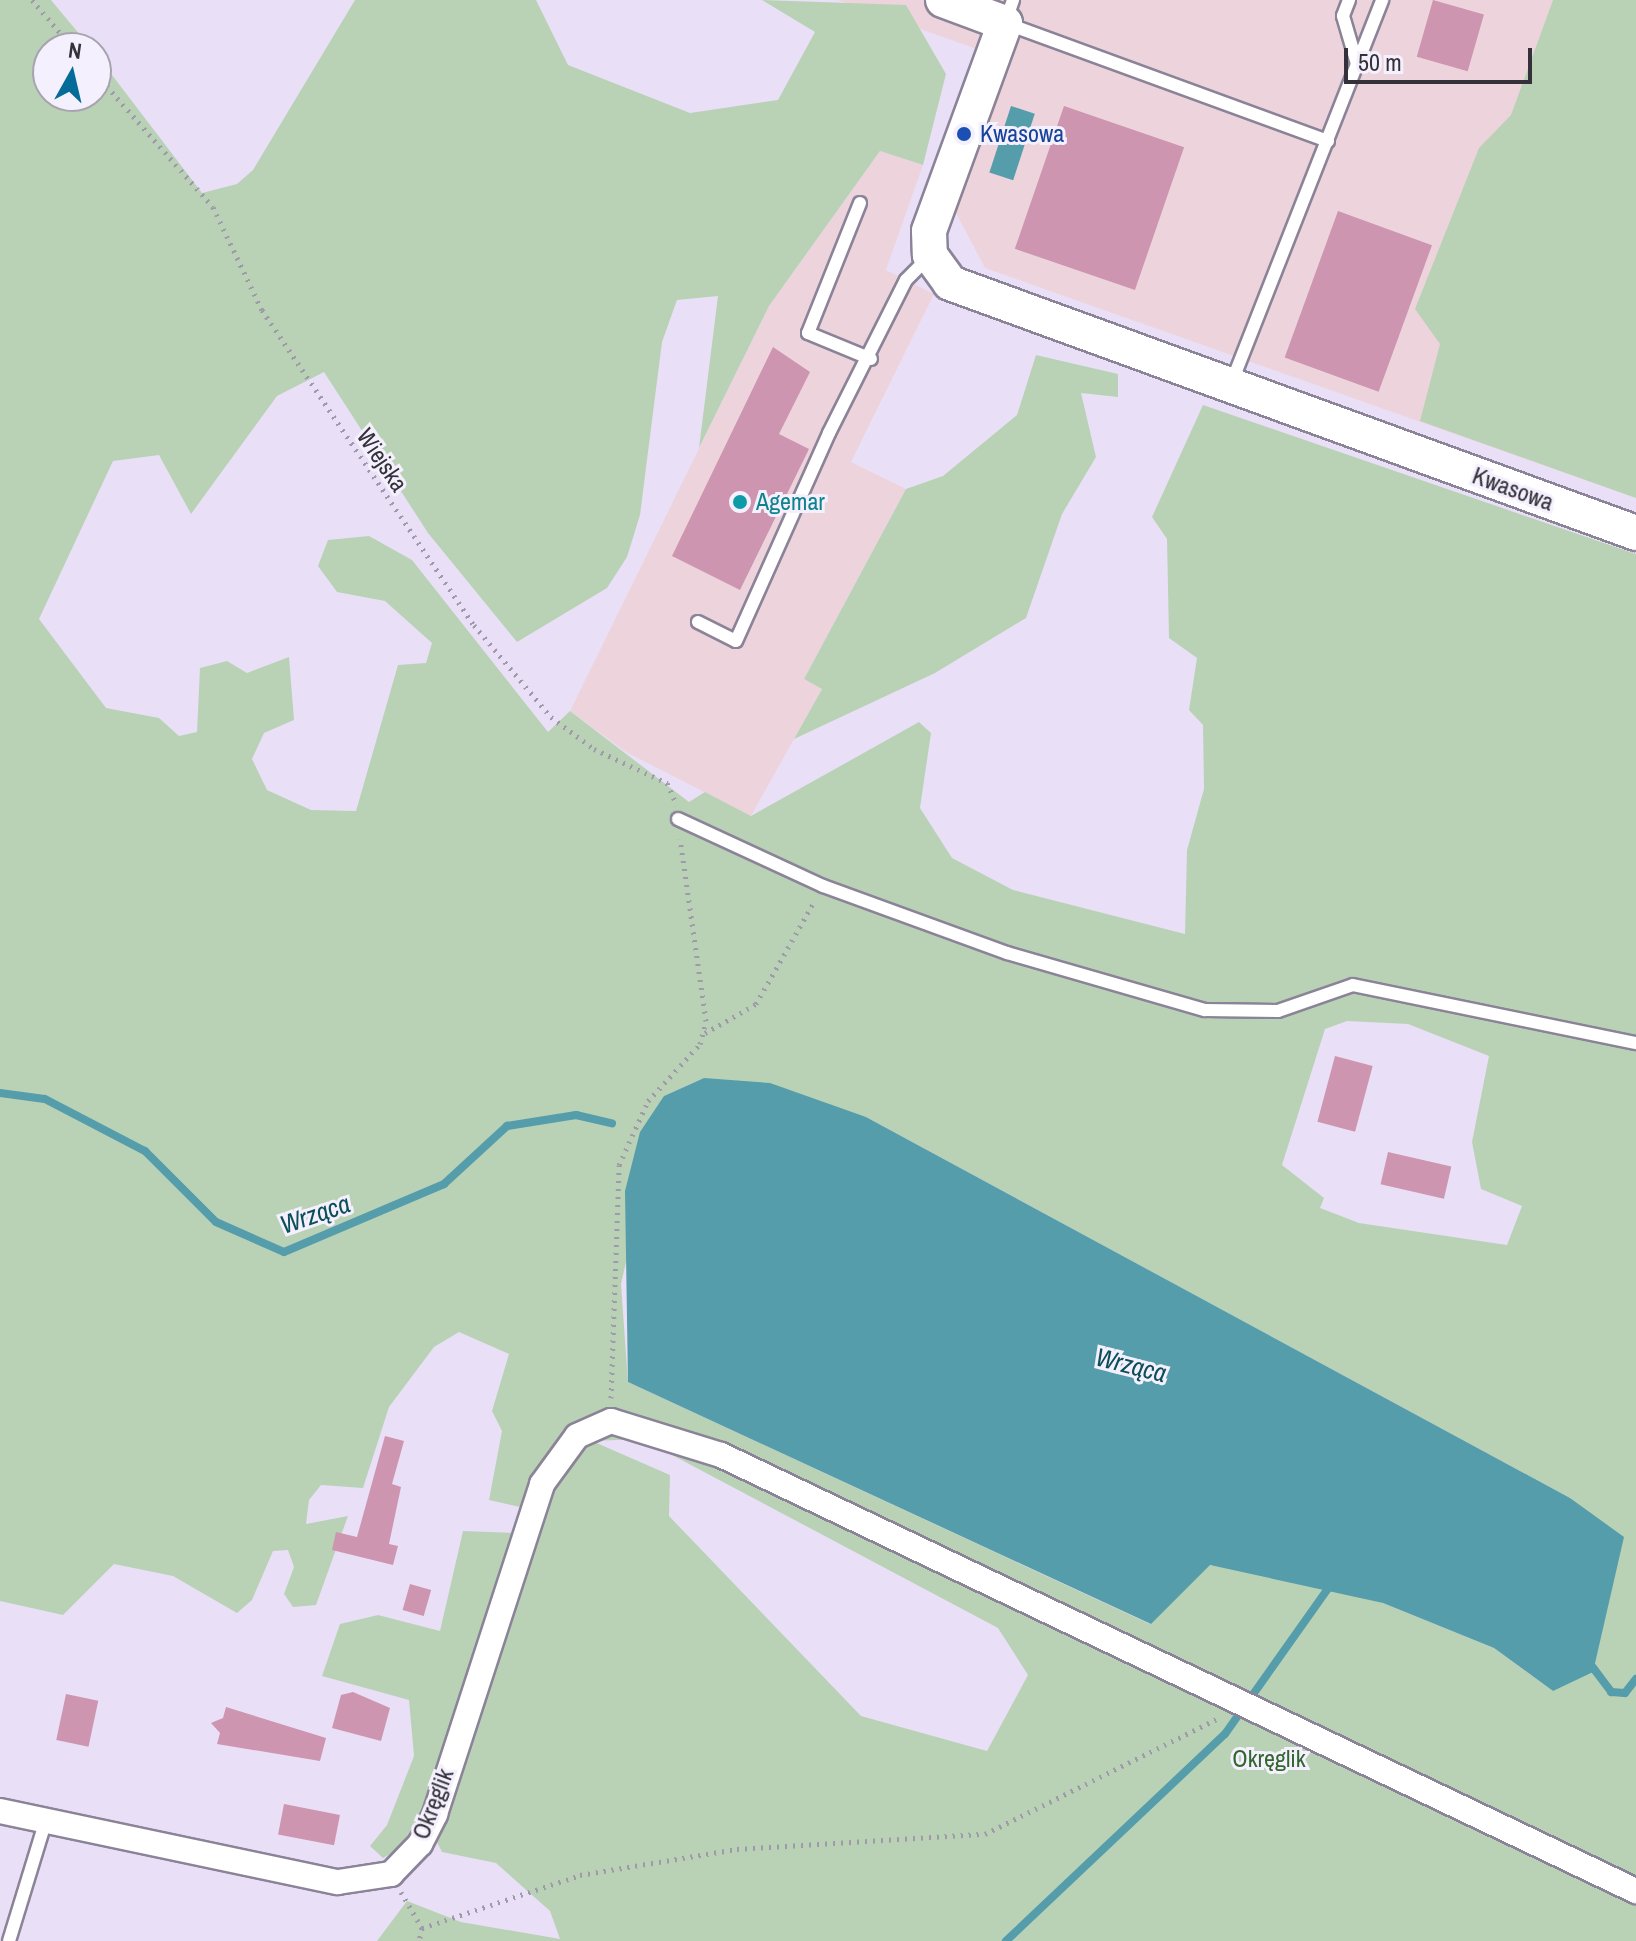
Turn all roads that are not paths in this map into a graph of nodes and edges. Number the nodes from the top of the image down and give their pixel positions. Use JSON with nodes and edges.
{"nodes":[{"id":1,"x":943,"y":0,"type":"edge"},
{"id":2,"x":1349,"y":0,"type":"edge"},
{"id":3,"x":1382,"y":0,"type":"edge"},
{"id":4,"x":1009,"y":11,"type":"edge"},
{"id":5,"x":1357,"y":64,"type":"junction"},
{"id":6,"x":1328,"y":141,"type":"junction"},
{"id":7,"x":860,"y":203,"type":"dead end"},
{"id":8,"x":930,"y":255,"type":"junction"},
{"id":9,"x":871,"y":359,"type":"junction"},
{"id":10,"x":1229,"y":388,"type":"junction"},
{"id":11,"x":1636,"y":533,"type":"edge"},
{"id":12,"x":698,"y":622,"type":"dead end"},
{"id":13,"x":678,"y":819,"type":"road end"},
{"id":14,"x":1636,"y":1043,"type":"edge"},
{"id":15,"x":0,"y":1811,"type":"edge"},
{"id":16,"x":46,"y":1820,"type":"junction"},
{"id":17,"x":1636,"y":1891,"type":"edge"},
{"id":18,"x":9,"y":1941,"type":"edge"}],
"edges":[{"from":1,"to":4,"type":"street"},
{"from":2,"to":5,"type":"lane"},
{"from":3,"to":5,"type":"lane"},
{"from":4,"to":6,"type":"lane"},
{"from":4,"to":8,"type":"street"},
{"from":5,"to":6,"type":"lane"},
{"from":6,"to":10,"type":"lane"},
{"from":7,"to":9,"type":"lane"},
{"from":8,"to":9,"type":"lane"},
{"from":8,"to":10,"type":"street","name":"Kwasowa"},
{"from":9,"to":12,"type":"lane"},
{"from":10,"to":11,"type":"street","name":"Kwasowa"},
{"from":13,"to":14,"type":"lane"},
{"from":15,"to":16,"type":"street"},
{"from":16,"to":17,"type":"street","name":"Okręglik"},
{"from":16,"to":18,"type":"lane"}]}
